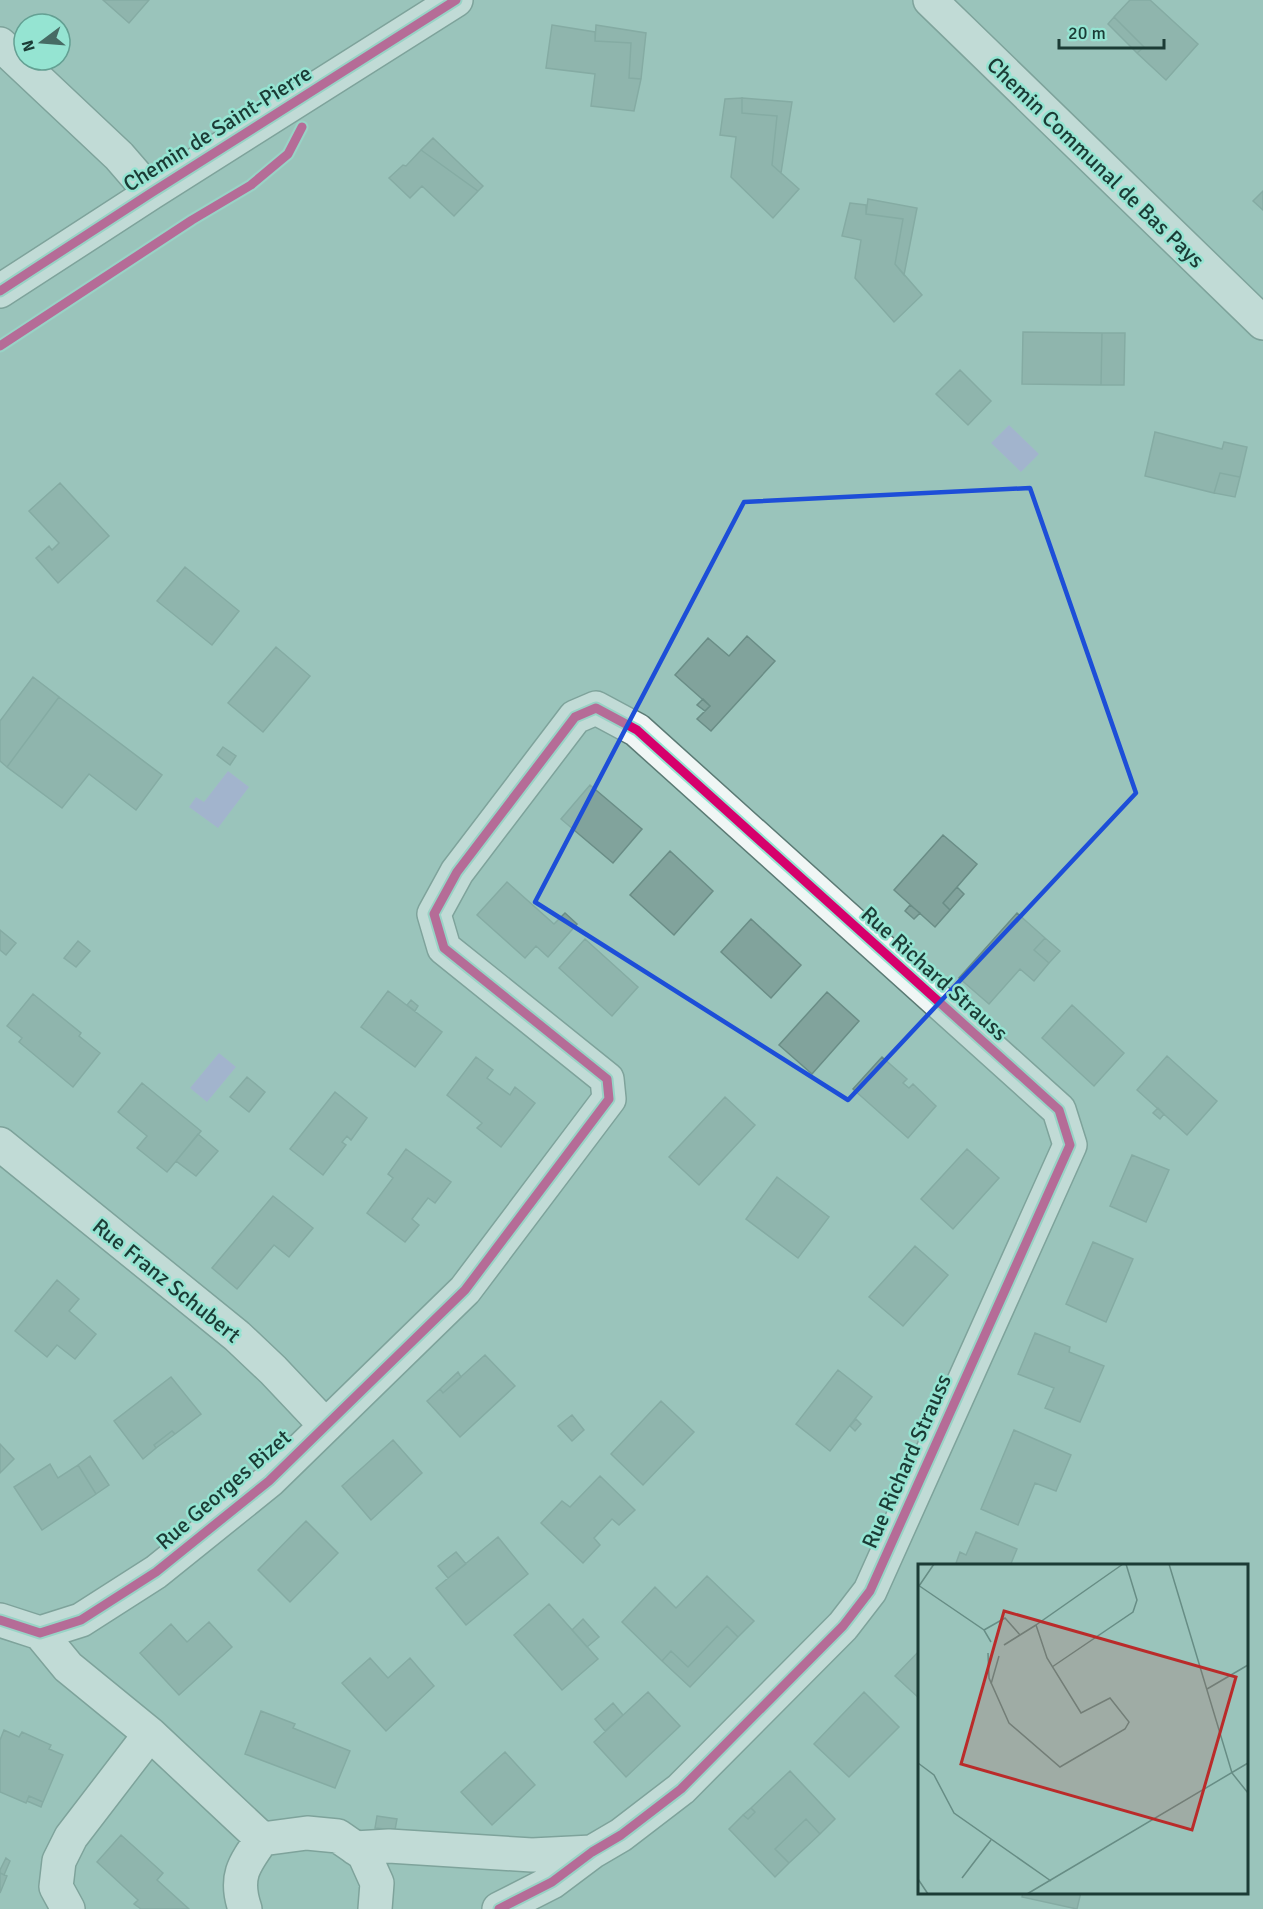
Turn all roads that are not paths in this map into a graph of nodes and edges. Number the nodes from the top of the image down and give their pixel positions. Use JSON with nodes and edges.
{"nodes":[{"id":1,"x":456,"y":0,"type":"edge"},
{"id":2,"x":930,"y":0,"type":"edge"},
{"id":3,"x":0,"y":44,"type":"edge"},
{"id":4,"x":151,"y":193,"type":"junction"},
{"id":5,"x":0,"y":291,"type":"edge"},
{"id":6,"x":1263,"y":323,"type":"edge"},
{"id":7,"x":0,"y":1144,"type":"edge"},
{"id":8,"x":465,"y":1290,"type":"joint"},
{"id":9,"x":325,"y":1425,"type":"junction"},
{"id":10,"x":1,"y":1621,"type":"edge"},
{"id":11,"x":40,"y":1633,"type":"junction"},
{"id":12,"x":150,"y":1734,"type":"junction"},
{"id":13,"x":262,"y":1839,"type":"junction"},
{"id":14,"x":355,"y":1848,"type":"junction"},
{"id":15,"x":592,"y":1852,"type":"junction"},
{"id":16,"x":68,"y":1909,"type":"edge"},
{"id":17,"x":245,"y":1909,"type":"edge"},
{"id":18,"x":375,"y":1909,"type":"edge"},
{"id":19,"x":499,"y":1909,"type":"edge"}],
"edges":[{"from":1,"to":4,"type":"street","name":"Chemin de Saint-Pierre"},
{"from":2,"to":6,"type":"street","name":"Chemin Communal de Bas Pays"},
{"from":3,"to":4,"type":"street"},
{"from":4,"to":5,"type":"street","name":"Chemin de Saint-Pierre"},
{"from":7,"to":9,"type":"street","name":"Rue Franz Schubert"},
{"from":8,"to":9,"type":"street","name":"Rue Georges Bizet"},
{"from":8,"to":15,"type":"street","name":"Rue Richard Strauss"},
{"from":9,"to":11,"type":"street","name":"Rue Georges Bizet"},
{"from":10,"to":11,"type":"street"},
{"from":11,"to":12,"type":"street"},
{"from":12,"to":13,"type":"street"},
{"from":12,"to":16,"type":"street"},
{"from":13,"to":14,"type":"street"},
{"from":13,"to":17,"type":"street"},
{"from":14,"to":15,"type":"street","name":"Rue Richard Strauss"},
{"from":14,"to":18,"type":"street"},
{"from":15,"to":19,"type":"street","name":"Rue Richard Strauss"}]}
